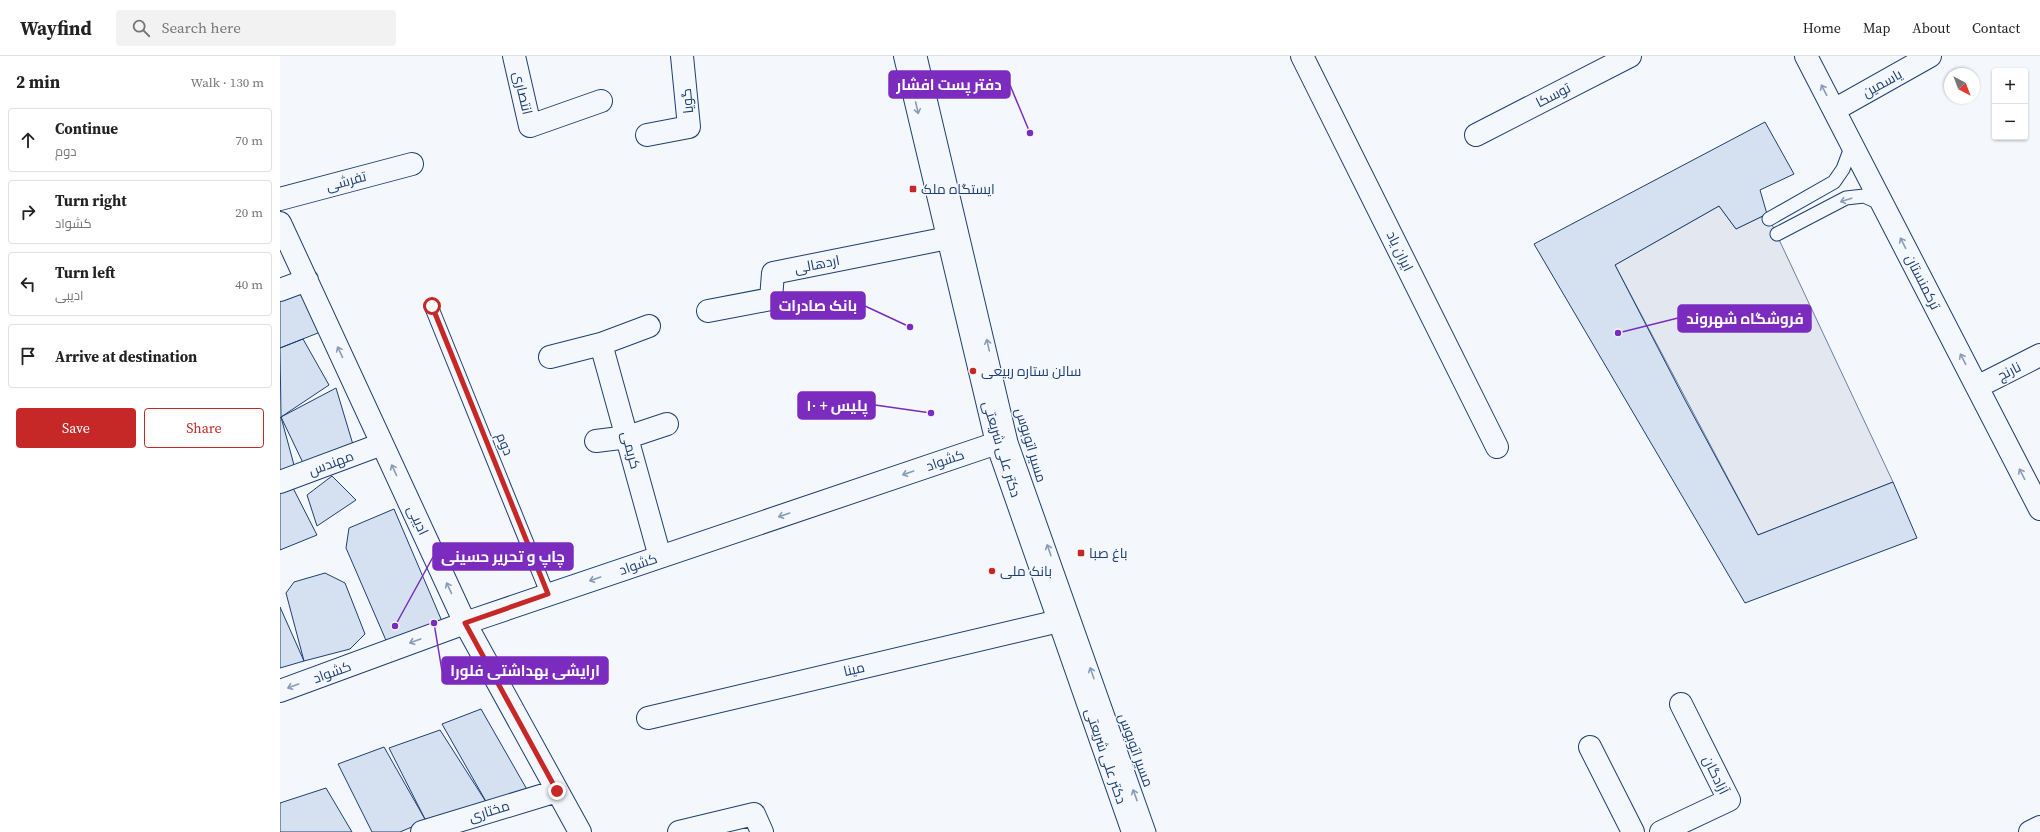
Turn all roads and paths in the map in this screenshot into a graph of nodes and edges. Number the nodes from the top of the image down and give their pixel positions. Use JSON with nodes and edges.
{"nodes":[{"id":1,"x":514,"y":56,"type":"edge"},
{"id":2,"x":682,"y":56,"type":"edge"},
{"id":3,"x":905,"y":56,"type":"edge"},
{"id":4,"x":920,"y":56,"type":"edge"},
{"id":5,"x":1302,"y":56,"type":"edge"},
{"id":6,"x":1630,"y":56,"type":"edge"},
{"id":7,"x":1806,"y":56,"type":"edge"},
{"id":8,"x":1930,"y":56,"type":"edge"},
{"id":9,"x":601,"y":101,"type":"dead end"},
{"id":10,"x":1834,"y":110,"type":"junction"},
{"id":11,"x":647,"y":135,"type":"dead end"},
{"id":12,"x":1476,"y":135,"type":"dead end"},
{"id":13,"x":1852,"y":145,"type":"junction"},
{"id":14,"x":412,"y":164,"type":"dead end"},
{"id":15,"x":280,"y":199,"type":"edge"},
{"id":16,"x":1882,"y":204,"type":"junction"},
{"id":17,"x":1769,"y":219,"type":"dead end"},
{"id":18,"x":280,"y":222,"type":"edge"},
{"id":19,"x":1776,"y":234,"type":"dead end"},
{"id":20,"x":948,"y":238,"type":"junction"},
{"id":21,"x":307,"y":280,"type":"junction"},
{"id":22,"x":280,"y":290,"type":"edge"},
{"id":23,"x":432,"y":306,"type":"dead end"},
{"id":24,"x":708,"y":310,"type":"dead end"},
{"id":25,"x":649,"y":326,"type":"dead end"},
{"id":26,"x":601,"y":344,"type":"junction"},
{"id":27,"x":2040,"y":355,"type":"edge"},
{"id":28,"x":550,"y":357,"type":"dead end"},
{"id":29,"x":1977,"y":387,"type":"junction"},
{"id":30,"x":667,"y":424,"type":"dead end"},
{"id":31,"x":628,"y":436,"type":"junction"},
{"id":32,"x":596,"y":441,"type":"dead end"},
{"id":33,"x":998,"y":442,"type":"junction"},
{"id":34,"x":382,"y":444,"type":"junction"},
{"id":35,"x":1497,"y":447,"type":"dead end"},
{"id":36,"x":280,"y":482,"type":"edge"},
{"id":37,"x":2040,"y":509,"type":"edge"},
{"id":38,"x":660,"y":556,"type":"junction"},
{"id":39,"x":548,"y":594,"type":"junction"},
{"id":40,"x":1059,"y":620,"type":"junction"},
{"id":41,"x":465,"y":623,"type":"junction"},
{"id":42,"x":280,"y":691,"type":"edge"},
{"id":43,"x":1681,"y":704,"type":"dead end"},
{"id":44,"x":648,"y":718,"type":"dead end"},
{"id":45,"x":1590,"y":747,"type":"dead end"},
{"id":46,"x":557,"y":791,"type":"junction"},
{"id":47,"x":758,"y":823,"type":"edge"},
{"id":48,"x":2040,"y":827,"type":"edge"},
{"id":49,"x":422,"y":832,"type":"edge"},
{"id":50,"x":580,"y":832,"type":"edge"},
{"id":51,"x":679,"y":832,"type":"edge"},
{"id":52,"x":1133,"y":832,"type":"edge"},
{"id":53,"x":1149,"y":832,"type":"edge"},
{"id":54,"x":1634,"y":832,"type":"edge"},
{"id":55,"x":1661,"y":832,"type":"edge"},
{"id":56,"x":2030,"y":832,"type":"edge"}],
"edges":[{"from":1,"to":9,"type":"street","name":"انتصاری"},
{"from":2,"to":11,"type":"street","name":"گویا"},
{"from":3,"to":20,"type":"street","name":"دکتر علی شریعتی","one_way":true},
{"from":53,"to":4,"type":"lane","name":"مسیر اتوبوس","one_way":true},
{"from":5,"to":35,"type":"street","name":"ایران یاد"},
{"from":6,"to":12,"type":"street","name":"توسکا"},
{"from":10,"to":7,"type":"street","name":"ترکمنستان","one_way":true},
{"from":8,"to":10,"type":"street","name":"یاسمین"},
{"from":10,"to":13,"type":"street","name":"ترکمنستان"},
{"from":13,"to":16,"type":"street","name":"ترکمنستان"},
{"from":13,"to":17,"type":"lane"},
{"from":14,"to":15,"type":"street","name":"تفرشی"},
{"from":16,"to":19,"type":"lane","one_way":true},
{"from":29,"to":16,"type":"street","name":"ترکمنستان","one_way":true},
{"from":18,"to":21,"type":"street","name":"ادیبی"},
{"from":20,"to":24,"type":"street","name":"اردهالی"},
{"from":20,"to":33,"type":"street","name":"دکتر علی شریعتی"},
{"from":21,"to":22,"type":"street"},
{"from":34,"to":21,"type":"street","name":"ادیبی","one_way":true},
{"from":23,"to":39,"type":"lane","name":"دوم"},
{"from":25,"to":26,"type":"street"},
{"from":26,"to":28,"type":"street"},
{"from":26,"to":31,"type":"street","name":"کریمی"},
{"from":27,"to":29,"type":"street","name":"نارنج"},
{"from":37,"to":29,"type":"street","name":"ترکمنستان","one_way":true},
{"from":30,"to":31,"type":"street"},
{"from":31,"to":32,"type":"street"},
{"from":31,"to":38,"type":"street","name":"کریمی"},
{"from":33,"to":38,"type":"street","name":"کشواد","one_way":true},
{"from":33,"to":40,"type":"street","name":"دکتر علی شریعتی"},
{"from":34,"to":36,"type":"street","name":"مهندس"},
{"from":41,"to":34,"type":"street","name":"ادیبی","one_way":true},
{"from":38,"to":39,"type":"street","name":"کشواد","one_way":true},
{"from":39,"to":41,"type":"street","name":"کشواد"},
{"from":40,"to":44,"type":"street","name":"مینا"},
{"from":40,"to":52,"type":"street","name":"دکتر علی شریعتی"},
{"from":41,"to":42,"type":"street","name":"کشواد","one_way":true},
{"from":41,"to":46,"type":"street","name":"ادیبی"},
{"from":43,"to":55,"type":"street","name":"آزادگان"},
{"from":45,"to":54,"type":"street"},
{"from":46,"to":49,"type":"street","name":"مختاری"},
{"from":46,"to":50,"type":"street","name":"ادیبی"},
{"from":47,"to":51,"type":"street"},
{"from":48,"to":56,"type":"street"}]}
